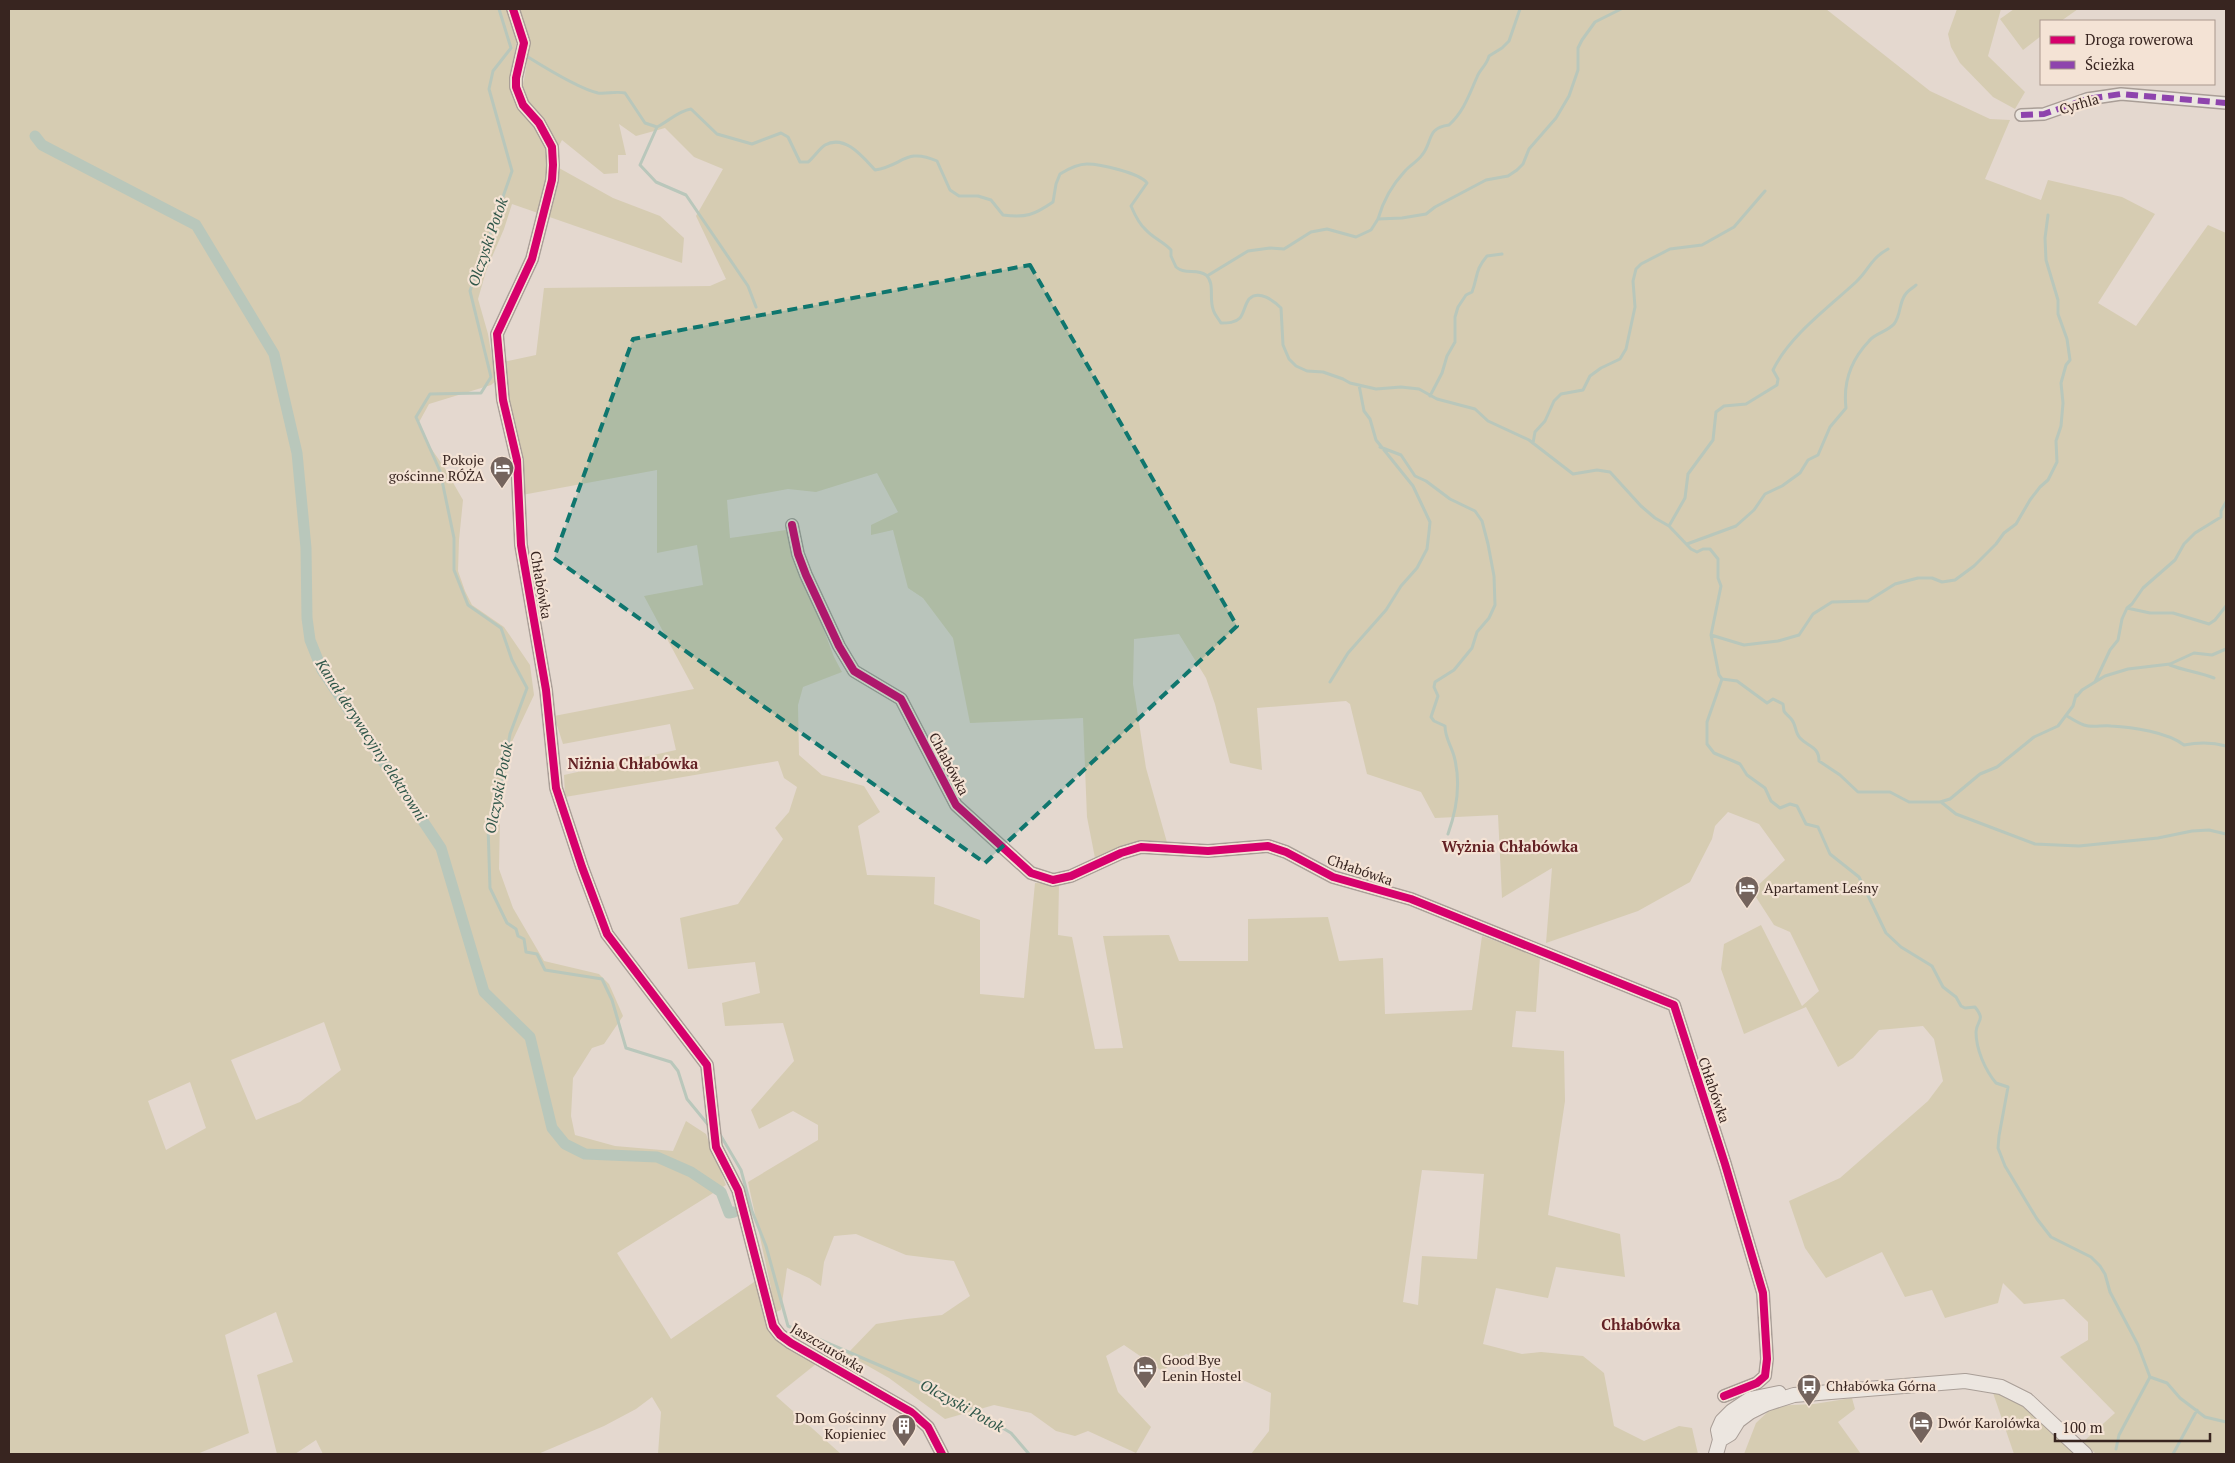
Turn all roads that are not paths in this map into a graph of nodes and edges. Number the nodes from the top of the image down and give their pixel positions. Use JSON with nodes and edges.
{"nodes":[{"id":1,"x":513,"y":9,"type":"edge"},
{"id":2,"x":2226,"y":103,"type":"edge"},
{"id":3,"x":2021,"y":115,"type":"dead end"},
{"id":4,"x":792,"y":526,"type":"dead end"},
{"id":5,"x":716,"y":1147,"type":"joint"},
{"id":6,"x":1724,"y":1396,"type":"dead end"},
{"id":7,"x":942,"y":1454,"type":"edge"},
{"id":8,"x":1716,"y":1454,"type":"edge"},
{"id":9,"x":2085,"y":1454,"type":"edge"}],
"edges":[{"from":1,"to":5,"type":"street","name":"Chłabówka"},
{"from":2,"to":3,"type":"street","name":"Cyrhla"},
{"from":4,"to":6,"type":"street","name":"Chłabówka"},
{"from":5,"to":7,"type":"street","name":"Jaszczurówka"},
{"from":8,"to":9,"type":"street"}]}
